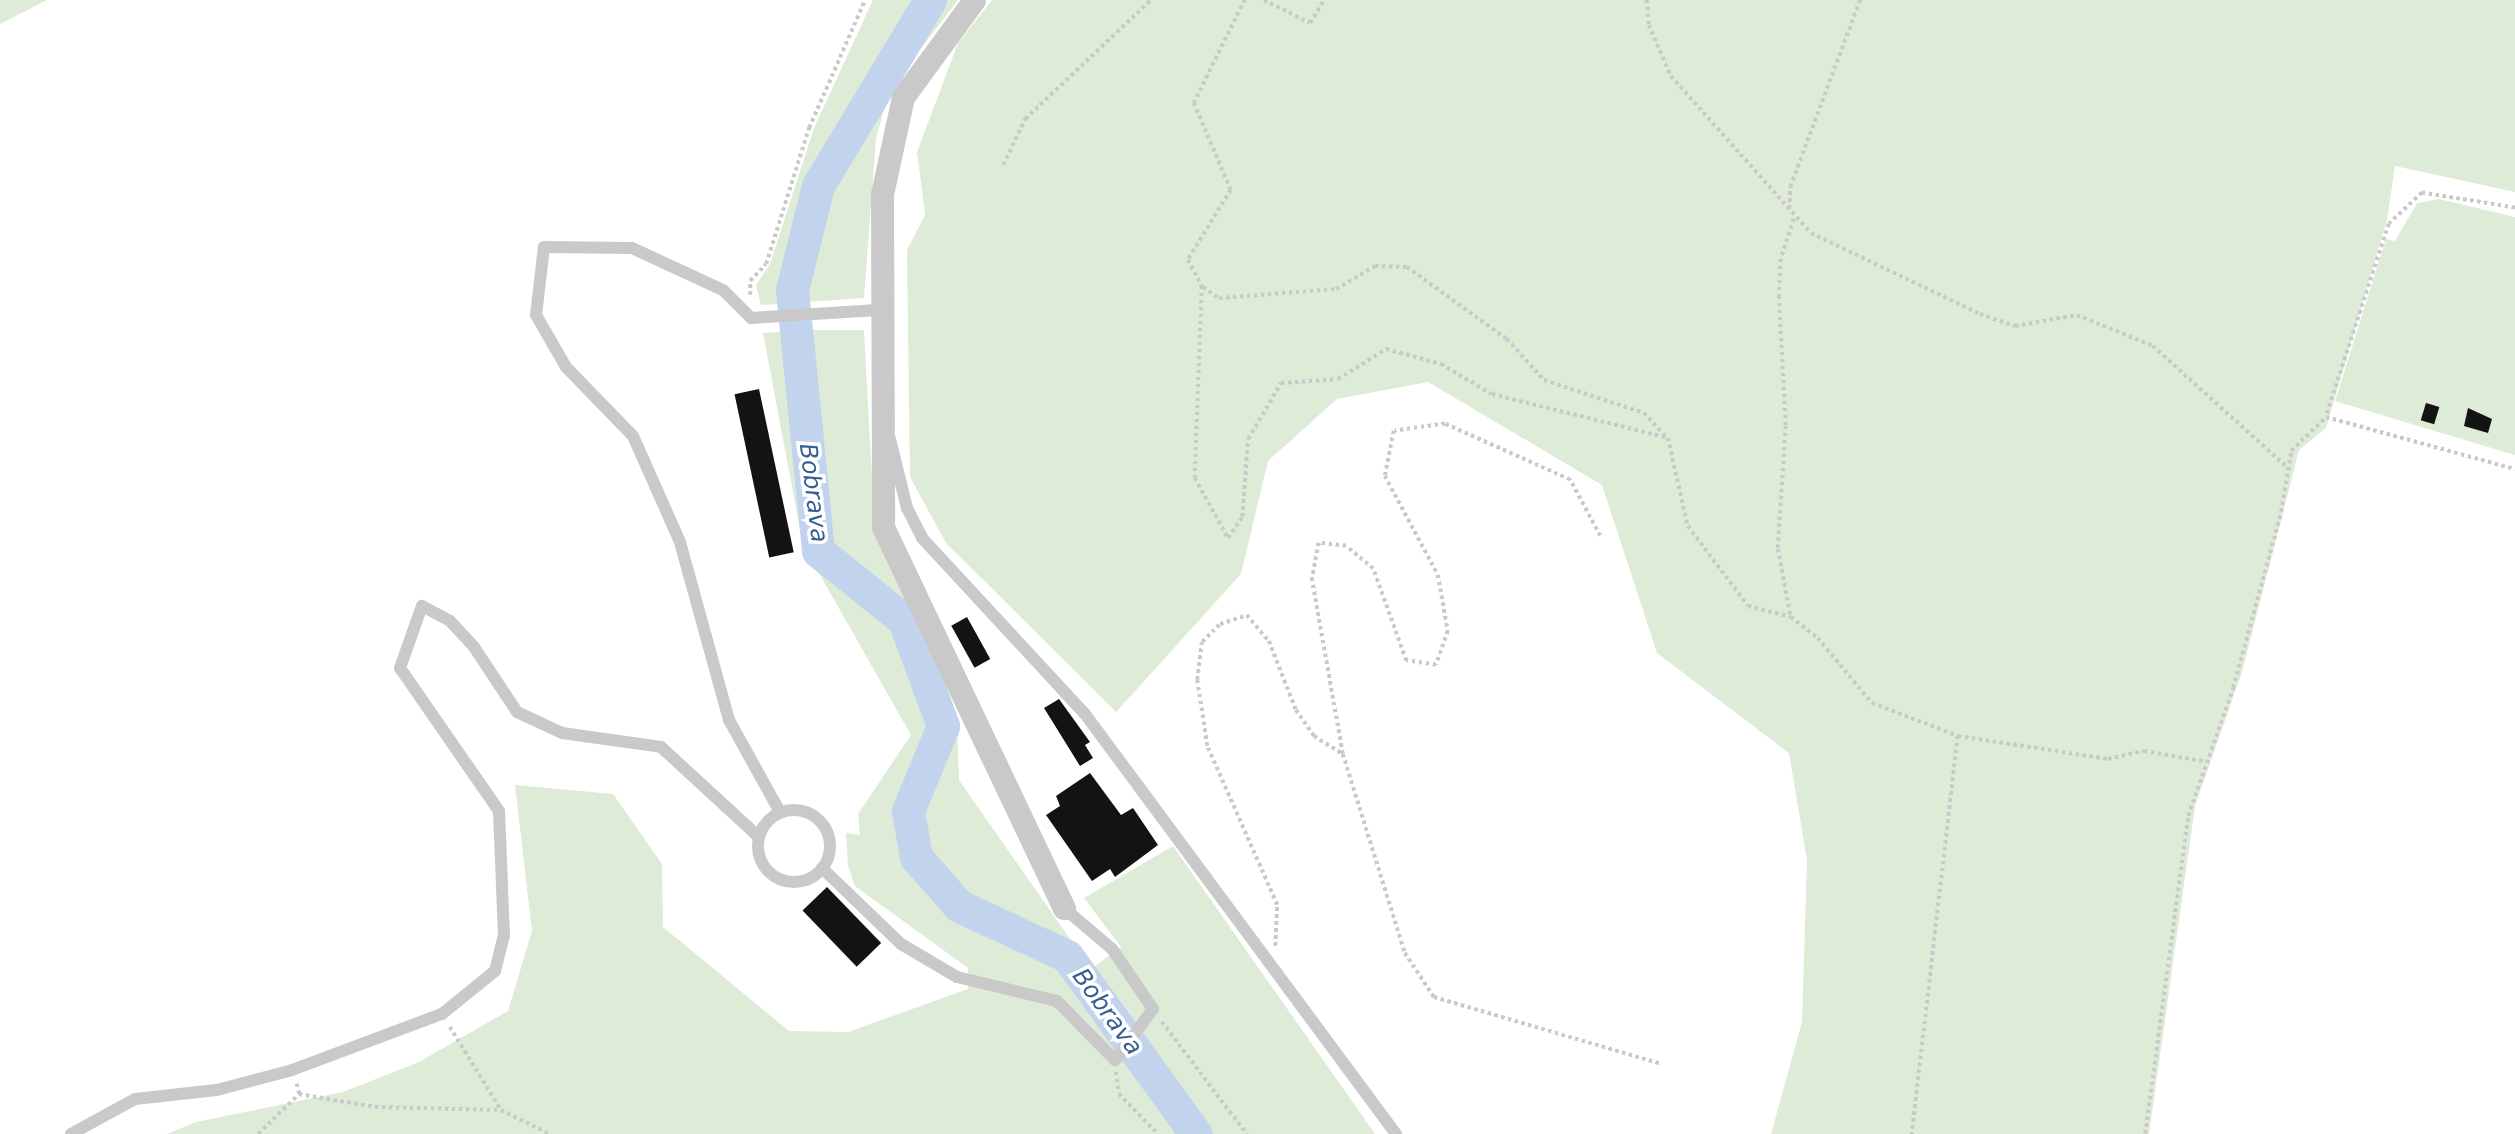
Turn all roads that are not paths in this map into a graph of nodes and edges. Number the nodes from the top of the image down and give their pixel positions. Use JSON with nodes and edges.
{"nodes":[{"id":1,"x":974,"y":0,"type":"edge"},
{"id":2,"x":878,"y":310,"type":"junction"},
{"id":3,"x":880,"y":405,"type":"junction"},
{"id":4,"x":780,"y":812,"type":"junction"},
{"id":5,"x":759,"y":837,"type":"junction"},
{"id":6,"x":822,"y":868,"type":"junction"},
{"id":7,"x":1064,"y":908,"type":"joint"},
{"id":8,"x":71,"y":1134,"type":"edge"},
{"id":9,"x":1396,"y":1134,"type":"edge"}],
"edges":[{"from":1,"to":2,"type":"street"},
{"from":2,"to":3,"type":"street"},
{"from":2,"to":4,"type":"lane"},
{"from":3,"to":7,"type":"street"},
{"from":3,"to":9,"type":"lane"},
{"from":4,"to":5,"type":"lane"},
{"from":4,"to":6,"type":"lane"},
{"from":5,"to":6,"type":"lane"},
{"from":5,"to":8,"type":"lane"},
{"from":6,"to":7,"type":"lane"}]}
